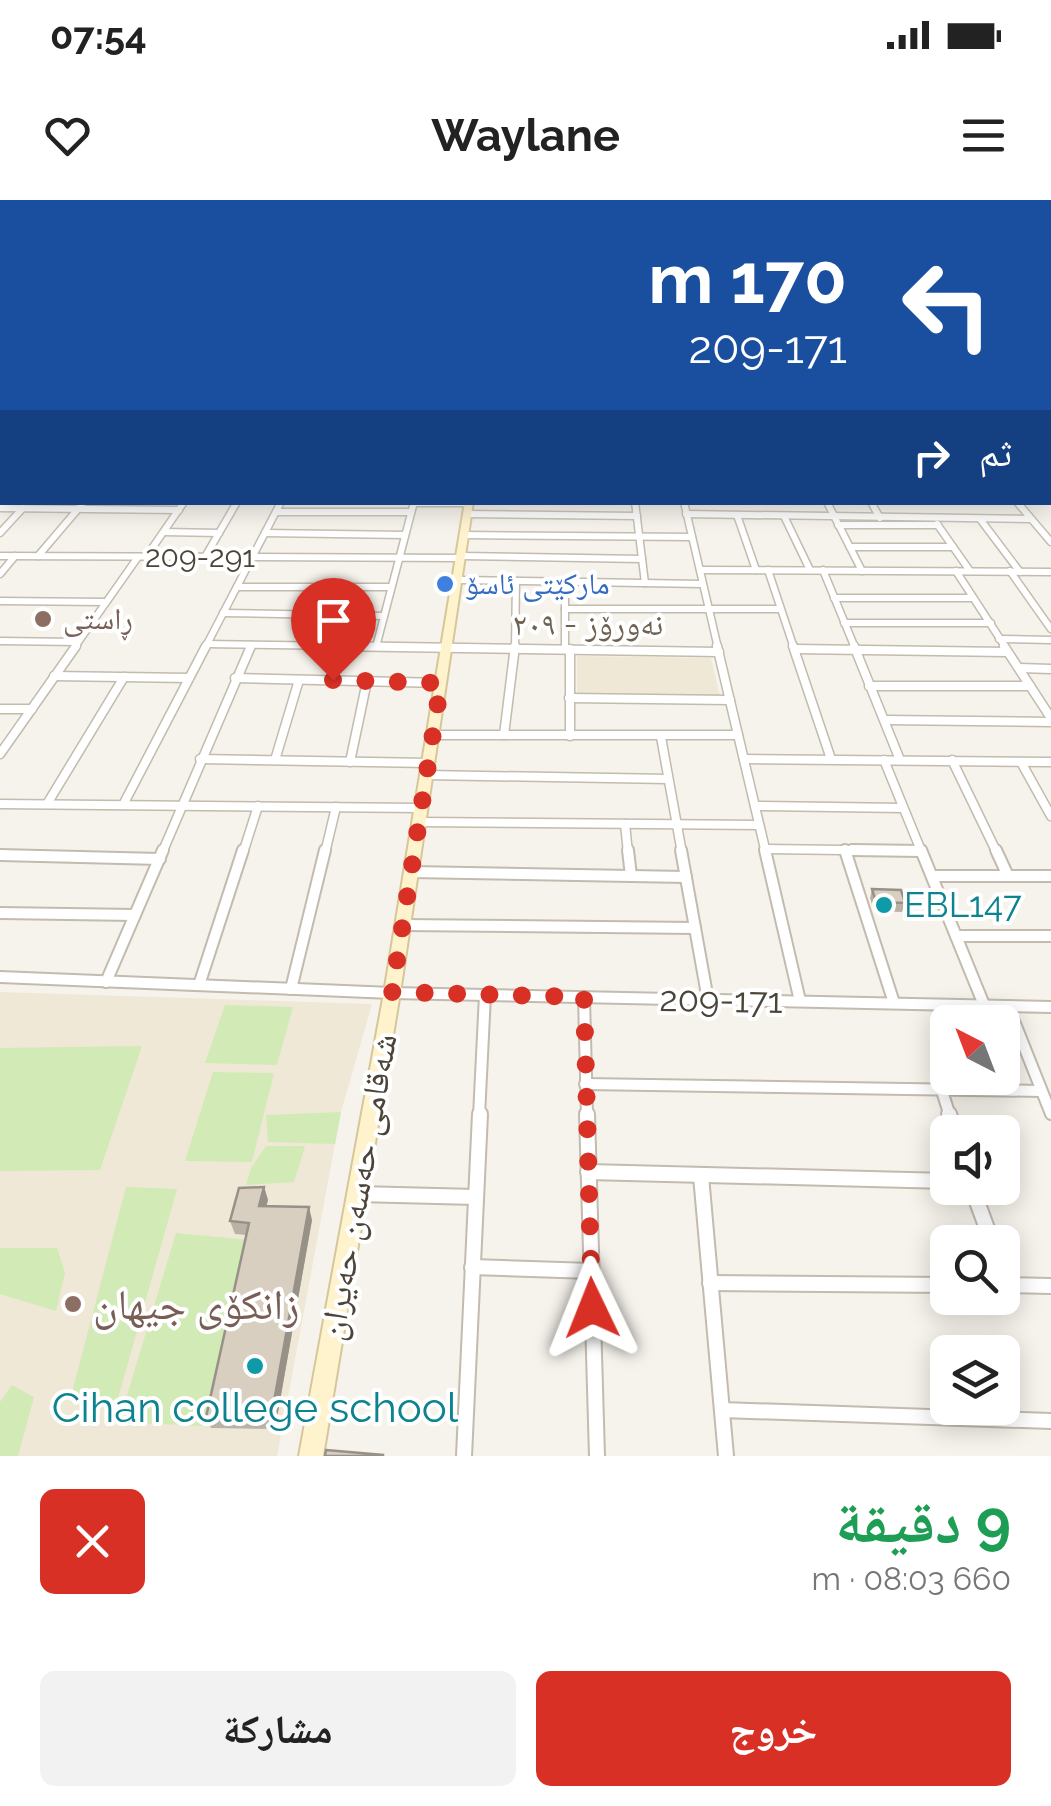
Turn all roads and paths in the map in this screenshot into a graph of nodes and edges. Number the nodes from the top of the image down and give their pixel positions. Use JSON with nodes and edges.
{"nodes":[{"id":1,"x":81,"y":505,"type":"edge"},
{"id":2,"x":134,"y":505,"type":"edge"},
{"id":3,"x":235,"y":505,"type":"edge"},
{"id":4,"x":280,"y":505,"type":"edge"},
{"id":5,"x":365,"y":505,"type":"edge"},
{"id":6,"x":413,"y":505,"type":"edge"},
{"id":7,"x":441,"y":505,"type":"edge"},
{"id":8,"x":635,"y":505,"type":"edge"},
{"id":9,"x":684,"y":505,"type":"edge"},
{"id":10,"x":827,"y":505,"type":"edge"},
{"id":11,"x":873,"y":505,"type":"edge"},
{"id":12,"x":1020,"y":505,"type":"edge"},
{"id":13,"x":182,"y":506,"type":"edge"},
{"id":14,"x":468,"y":507,"type":"edge"},
{"id":15,"x":0,"y":508,"type":"edge"},
{"id":16,"x":23,"y":508,"type":"junction"},
{"id":17,"x":78,"y":509,"type":"junction"},
{"id":18,"x":130,"y":510,"type":"junction"},
{"id":19,"x":276,"y":512,"type":"junction"},
{"id":20,"x":362,"y":512,"type":"junction"},
{"id":21,"x":411,"y":512,"type":"junction"},
{"id":22,"x":686,"y":514,"type":"junction"},
{"id":23,"x":736,"y":515,"type":"junction"},
{"id":24,"x":601,"y":516,"type":"junction"},
{"id":25,"x":636,"y":516,"type":"junction"},
{"id":26,"x":784,"y":516,"type":"junction"},
{"id":27,"x":833,"y":517,"type":"junction"},
{"id":28,"x":880,"y":518,"type":"junction"},
{"id":29,"x":980,"y":519,"type":"junction"},
{"id":30,"x":1031,"y":519,"type":"junction"},
{"id":31,"x":935,"y":522,"type":"junction"},
{"id":32,"x":838,"y":525,"type":"junction"},
{"id":33,"x":1,"y":531,"type":"edge"},
{"id":34,"x":164,"y":532,"type":"junction"},
{"id":35,"x":220,"y":533,"type":"junction"},
{"id":36,"x":265,"y":533,"type":"junction"},
{"id":37,"x":405,"y":535,"type":"junction"},
{"id":38,"x":465,"y":535,"type":"junction"},
{"id":39,"x":602,"y":536,"type":"junction"},
{"id":40,"x":638,"y":536,"type":"junction"},
{"id":41,"x":692,"y":537,"type":"junction"},
{"id":42,"x":1049,"y":537,"type":"edge"},
{"id":43,"x":850,"y":547,"type":"junction"},
{"id":44,"x":953,"y":547,"type":"junction"},
{"id":45,"x":0,"y":556,"type":"edge"},
{"id":46,"x":15,"y":556,"type":"junction"},
{"id":47,"x":38,"y":556,"type":"junction"},
{"id":48,"x":142,"y":557,"type":"junction"},
{"id":49,"x":205,"y":557,"type":"junction"},
{"id":50,"x":252,"y":557,"type":"junction"},
{"id":51,"x":460,"y":557,"type":"junction"},
{"id":52,"x":399,"y":558,"type":"junction"},
{"id":53,"x":642,"y":558,"type":"junction"},
{"id":54,"x":700,"y":570,"type":"junction"},
{"id":55,"x":756,"y":570,"type":"junction"},
{"id":56,"x":768,"y":570,"type":"junction"},
{"id":57,"x":810,"y":570,"type":"junction"},
{"id":58,"x":823,"y":570,"type":"junction"},
{"id":59,"x":862,"y":570,"type":"junction"},
{"id":60,"x":956,"y":571,"type":"junction"},
{"id":61,"x":970,"y":571,"type":"junction"},
{"id":62,"x":1015,"y":572,"type":"junction"},
{"id":63,"x":1051,"y":572,"type":"edge"},
{"id":64,"x":0,"y":574,"type":"edge"},
{"id":65,"x":457,"y":580,"type":"junction"},
{"id":66,"x":516,"y":581,"type":"junction"},
{"id":67,"x":565,"y":582,"type":"junction"},
{"id":68,"x":645,"y":583,"type":"junction"},
{"id":69,"x":702,"y":584,"type":"junction"},
{"id":70,"x":237,"y":587,"type":"junction"},
{"id":71,"x":392,"y":587,"type":"junction"},
{"id":72,"x":834,"y":598,"type":"junction"},
{"id":73,"x":973,"y":598,"type":"junction"},
{"id":74,"x":0,"y":601,"type":"edge"},
{"id":75,"x":106,"y":602,"type":"junction"},
{"id":76,"x":566,"y":608,"type":"junction"},
{"id":77,"x":708,"y":608,"type":"junction"},
{"id":78,"x":779,"y":609,"type":"junction"},
{"id":79,"x":223,"y":613,"type":"junction"},
{"id":80,"x":384,"y":616,"type":"junction"},
{"id":81,"x":844,"y":623,"type":"junction"},
{"id":82,"x":990,"y":623,"type":"junction"},
{"id":83,"x":1051,"y":629,"type":"edge"},
{"id":84,"x":999,"y":639,"type":"junction"},
{"id":85,"x":1051,"y":640,"type":"edge"},
{"id":86,"x":78,"y":642,"type":"junction"},
{"id":87,"x":2,"y":643,"type":"edge"},
{"id":88,"x":207,"y":644,"type":"junction"},
{"id":89,"x":252,"y":645,"type":"junction"},
{"id":90,"x":376,"y":647,"type":"junction"},
{"id":91,"x":447,"y":647,"type":"junction"},
{"id":92,"x":514,"y":648,"type":"junction"},
{"id":93,"x":568,"y":649,"type":"junction"},
{"id":94,"x":795,"y":649,"type":"junction"},
{"id":95,"x":854,"y":651,"type":"junction"},
{"id":96,"x":719,"y":652,"type":"junction"},
{"id":97,"x":1007,"y":652,"type":"junction"},
{"id":98,"x":1019,"y":668,"type":"junction"},
{"id":99,"x":1051,"y":669,"type":"edge"},
{"id":100,"x":54,"y":676,"type":"junction"},
{"id":101,"x":124,"y":677,"type":"junction"},
{"id":102,"x":189,"y":678,"type":"junction"},
{"id":103,"x":235,"y":678,"type":"junction"},
{"id":104,"x":299,"y":680,"type":"junction"},
{"id":105,"x":367,"y":682,"type":"junction"},
{"id":106,"x":441,"y":683,"type":"junction"},
{"id":107,"x":869,"y":686,"type":"junction"},
{"id":108,"x":1030,"y":686,"type":"junction"},
{"id":109,"x":569,"y":698,"type":"junction"},
{"id":110,"x":730,"y":700,"type":"junction"},
{"id":111,"x":0,"y":709,"type":"edge"},
{"id":112,"x":32,"y":709,"type":"junction"},
{"id":113,"x":885,"y":720,"type":"junction"},
{"id":114,"x":1051,"y":720,"type":"edge"},
{"id":115,"x":432,"y":734,"type":"junction"},
{"id":116,"x":504,"y":735,"type":"junction"},
{"id":117,"x":738,"y":735,"type":"junction"},
{"id":118,"x":570,"y":736,"type":"junction"},
{"id":119,"x":661,"y":737,"type":"junction"},
{"id":120,"x":0,"y":754,"type":"edge"},
{"id":121,"x":744,"y":758,"type":"junction"},
{"id":122,"x":200,"y":759,"type":"junction"},
{"id":123,"x":275,"y":760,"type":"junction"},
{"id":124,"x":831,"y":760,"type":"junction"},
{"id":125,"x":884,"y":760,"type":"junction"},
{"id":126,"x":900,"y":760,"type":"junction"},
{"id":127,"x":952,"y":760,"type":"junction"},
{"id":128,"x":350,"y":762,"type":"junction"},
{"id":129,"x":1021,"y":762,"type":"junction"},
{"id":130,"x":1051,"y":762,"type":"edge"},
{"id":131,"x":427,"y":769,"type":"junction"},
{"id":132,"x":668,"y":779,"type":"junction"},
{"id":133,"x":0,"y":804,"type":"edge"},
{"id":134,"x":47,"y":804,"type":"junction"},
{"id":135,"x":123,"y":805,"type":"junction"},
{"id":136,"x":183,"y":805,"type":"junction"},
{"id":137,"x":258,"y":806,"type":"junction"},
{"id":138,"x":754,"y":806,"type":"junction"},
{"id":139,"x":336,"y":807,"type":"junction"},
{"id":140,"x":904,"y":808,"type":"junction"},
{"id":141,"x":1049,"y":810,"type":"edge"},
{"id":142,"x":420,"y":815,"type":"junction"},
{"id":143,"x":625,"y":824,"type":"junction"},
{"id":144,"x":676,"y":824,"type":"junction"},
{"id":145,"x":759,"y":825,"type":"junction"},
{"id":146,"x":765,"y":849,"type":"junction"},
{"id":147,"x":845,"y":850,"type":"junction"},
{"id":148,"x":921,"y":851,"type":"junction"},
{"id":149,"x":0,"y":856,"type":"edge"},
{"id":150,"x":160,"y":859,"type":"junction"},
{"id":151,"x":411,"y":872,"type":"junction"},
{"id":152,"x":631,"y":876,"type":"junction"},
{"id":153,"x":686,"y":876,"type":"junction"},
{"id":154,"x":932,"y":876,"type":"junction"},
{"id":155,"x":1008,"y":876,"type":"junction"},
{"id":156,"x":1051,"y":876,"type":"edge"},
{"id":157,"x":0,"y":912,"type":"edge"},
{"id":158,"x":135,"y":915,"type":"junction"},
{"id":159,"x":402,"y":926,"type":"junction"},
{"id":160,"x":695,"y":928,"type":"junction"},
{"id":161,"x":956,"y":936,"type":"junction"},
{"id":162,"x":1051,"y":936,"type":"edge"},
{"id":163,"x":0,"y":978,"type":"edge"},
{"id":164,"x":106,"y":982,"type":"junction"},
{"id":165,"x":199,"y":985,"type":"junction"},
{"id":166,"x":291,"y":989,"type":"junction"},
{"id":167,"x":392,"y":992,"type":"junction"},
{"id":168,"x":485,"y":995,"type":"junction"},
{"id":169,"x":584,"y":997,"type":"junction"},
{"id":170,"x":708,"y":1000,"type":"junction"},
{"id":171,"x":800,"y":1002,"type":"junction"},
{"id":172,"x":894,"y":1003,"type":"junction"},
{"id":173,"x":984,"y":1005,"type":"joint"},
{"id":174,"x":1020,"y":1006,"type":"edge"},
{"id":175,"x":1051,"y":1007,"type":"edge"},
{"id":176,"x":1020,"y":1036,"type":"edge"},
{"id":177,"x":585,"y":1084,"type":"junction"},
{"id":178,"x":930,"y":1090,"type":"edge"},
{"id":179,"x":1020,"y":1090,"type":"edge"},
{"id":180,"x":1042,"y":1090,"type":"junction"},
{"id":181,"x":1051,"y":1114,"type":"edge"},
{"id":182,"x":588,"y":1172,"type":"junction"},
{"id":183,"x":701,"y":1176,"type":"junction"},
{"id":184,"x":930,"y":1181,"type":"edge"},
{"id":185,"x":355,"y":1194,"type":"junction"},
{"id":186,"x":476,"y":1197,"type":"junction"},
{"id":187,"x":472,"y":1267,"type":"junction"},
{"id":188,"x":592,"y":1271,"type":"junction"},
{"id":189,"x":710,"y":1282,"type":"junction"},
{"id":190,"x":1020,"y":1282,"type":"edge"},
{"id":191,"x":930,"y":1284,"type":"edge"},
{"id":192,"x":1051,"y":1286,"type":"edge"},
{"id":193,"x":722,"y":1410,"type":"junction"},
{"id":194,"x":1051,"y":1421,"type":"edge"},
{"id":195,"x":311,"y":1456,"type":"edge"},
{"id":196,"x":464,"y":1456,"type":"edge"},
{"id":197,"x":597,"y":1456,"type":"edge"},
{"id":198,"x":726,"y":1456,"type":"edge"}],
"edges":[{"from":1,"to":17,"type":"street"},
{"from":2,"to":18,"type":"street"},
{"from":3,"to":35,"type":"street"},
{"from":4,"to":19,"type":"street"},
{"from":5,"to":20,"type":"street"},
{"from":6,"to":21,"type":"street"},
{"from":7,"to":14,"type":"street"},
{"from":8,"to":25,"type":"street"},
{"from":9,"to":22,"type":"street"},
{"from":10,"to":27,"type":"street"},
{"from":11,"to":28,"type":"street"},
{"from":12,"to":30,"type":"street"},
{"from":13,"to":18,"type":"street"},
{"from":13,"to":34,"type":"street"},
{"from":14,"to":24,"type":"street"},
{"from":14,"to":38,"type":"street","name":"شەقامی حەسەن حەیران"},
{"from":15,"to":16,"type":"street"},
{"from":16,"to":17,"type":"street"},
{"from":16,"to":33,"type":"street"},
{"from":17,"to":18,"type":"street"},
{"from":17,"to":47,"type":"street"},
{"from":19,"to":20,"type":"street"},
{"from":19,"to":36,"type":"street"},
{"from":20,"to":21,"type":"street"},
{"from":21,"to":37,"type":"street"},
{"from":22,"to":23,"type":"street"},
{"from":22,"to":41,"type":"street"},
{"from":23,"to":26,"type":"street"},
{"from":23,"to":55,"type":"street"},
{"from":24,"to":25,"type":"street"},
{"from":24,"to":39,"type":"street"},
{"from":25,"to":40,"type":"street"},
{"from":26,"to":27,"type":"street"},
{"from":26,"to":57,"type":"street"},
{"from":27,"to":28,"type":"street"},
{"from":27,"to":32,"type":"street"},
{"from":28,"to":31,"type":"street"},
{"from":29,"to":30,"type":"street"},
{"from":29,"to":31,"type":"street"},
{"from":29,"to":62,"type":"street"},
{"from":30,"to":42,"type":"street"},
{"from":31,"to":32,"type":"street"},
{"from":31,"to":44,"type":"street"},
{"from":32,"to":43,"type":"street"},
{"from":34,"to":35,"type":"street"},
{"from":34,"to":48,"type":"street"},
{"from":35,"to":49,"type":"street"},
{"from":36,"to":37,"type":"street"},
{"from":36,"to":50,"type":"street"},
{"from":37,"to":52,"type":"street"},
{"from":38,"to":39,"type":"street"},
{"from":38,"to":51,"type":"street","name":"شەقامی حەسەن حەیران"},
{"from":39,"to":40,"type":"street"},
{"from":40,"to":41,"type":"street"},
{"from":40,"to":53,"type":"street"},
{"from":41,"to":54,"type":"street"},
{"from":43,"to":44,"type":"street"},
{"from":43,"to":59,"type":"street"},
{"from":44,"to":61,"type":"street"},
{"from":45,"to":46,"type":"street","name":"209-291"},
{"from":46,"to":47,"type":"street","name":"209-291"},
{"from":46,"to":64,"type":"street"},
{"from":47,"to":48,"type":"street","name":"209-291"},
{"from":48,"to":49,"type":"street","name":"209-291"},
{"from":48,"to":75,"type":"street"},
{"from":49,"to":50,"type":"street","name":"209-291"},
{"from":50,"to":52,"type":"street","name":"209-291"},
{"from":50,"to":70,"type":"street"},
{"from":51,"to":52,"type":"street","name":"209-291"},
{"from":51,"to":53,"type":"street","name":"209-291"},
{"from":51,"to":65,"type":"street","name":"شەقامی حەسەن حەیران"},
{"from":52,"to":71,"type":"street"},
{"from":53,"to":68,"type":"street"},
{"from":54,"to":55,"type":"street"},
{"from":54,"to":69,"type":"street"},
{"from":55,"to":56,"type":"street"},
{"from":56,"to":57,"type":"street"},
{"from":56,"to":78,"type":"street"},
{"from":57,"to":58,"type":"street"},
{"from":58,"to":59,"type":"street"},
{"from":58,"to":72,"type":"street"},
{"from":59,"to":60,"type":"street"},
{"from":60,"to":61,"type":"street"},
{"from":60,"to":73,"type":"street"},
{"from":61,"to":62,"type":"street"},
{"from":62,"to":63,"type":"street"},
{"from":62,"to":83,"type":"street"},
{"from":65,"to":66,"type":"street"},
{"from":65,"to":91,"type":"street","name":"شەقامی حەسەن حەیران"},
{"from":66,"to":67,"type":"street"},
{"from":66,"to":92,"type":"street"},
{"from":67,"to":68,"type":"street"},
{"from":67,"to":76,"type":"street"},
{"from":68,"to":69,"type":"street"},
{"from":69,"to":77,"type":"street"},
{"from":70,"to":71,"type":"street"},
{"from":70,"to":79,"type":"street"},
{"from":71,"to":80,"type":"street"},
{"from":72,"to":73,"type":"street"},
{"from":72,"to":81,"type":"street"},
{"from":73,"to":82,"type":"street"},
{"from":74,"to":75,"type":"street"},
{"from":75,"to":86,"type":"street"},
{"from":76,"to":77,"type":"street"},
{"from":76,"to":93,"type":"street"},
{"from":77,"to":78,"type":"street"},
{"from":77,"to":96,"type":"street"},
{"from":78,"to":94,"type":"street"},
{"from":79,"to":80,"type":"street"},
{"from":79,"to":88,"type":"street"},
{"from":80,"to":90,"type":"street"},
{"from":81,"to":82,"type":"street"},
{"from":81,"to":95,"type":"street"},
{"from":82,"to":84,"type":"street"},
{"from":84,"to":85,"type":"street"},
{"from":84,"to":97,"type":"street"},
{"from":86,"to":87,"type":"street"},
{"from":86,"to":100,"type":"street"},
{"from":88,"to":89,"type":"street"},
{"from":88,"to":102,"type":"street"},
{"from":89,"to":90,"type":"street"},
{"from":89,"to":103,"type":"street"},
{"from":90,"to":91,"type":"street"},
{"from":91,"to":92,"type":"street"},
{"from":91,"to":106,"type":"street","name":"شەقامی حەسەن حەیران"},
{"from":92,"to":93,"type":"street"},
{"from":92,"to":116,"type":"street"},
{"from":93,"to":96,"type":"street"},
{"from":93,"to":109,"type":"street"},
{"from":94,"to":95,"type":"street"},
{"from":94,"to":124,"type":"street"},
{"from":95,"to":97,"type":"street"},
{"from":95,"to":107,"type":"street"},
{"from":96,"to":110,"type":"street"},
{"from":97,"to":98,"type":"street"},
{"from":98,"to":99,"type":"street"},
{"from":98,"to":108,"type":"street"},
{"from":100,"to":101,"type":"street"},
{"from":100,"to":112,"type":"street"},
{"from":101,"to":102,"type":"street"},
{"from":101,"to":134,"type":"street"},
{"from":102,"to":135,"type":"street"},
{"from":103,"to":104,"type":"street"},
{"from":103,"to":122,"type":"street"},
{"from":104,"to":105,"type":"street"},
{"from":104,"to":123,"type":"street"},
{"from":105,"to":106,"type":"street"},
{"from":105,"to":128,"type":"street"},
{"from":106,"to":115,"type":"street","name":"شەقامی حەسەن حەیران"},
{"from":107,"to":108,"type":"street"},
{"from":107,"to":113,"type":"street"},
{"from":108,"to":114,"type":"street"},
{"from":109,"to":110,"type":"street"},
{"from":109,"to":118,"type":"street"},
{"from":110,"to":117,"type":"street"},
{"from":111,"to":112,"type":"street"},
{"from":112,"to":120,"type":"street"},
{"from":113,"to":114,"type":"street"},
{"from":113,"to":126,"type":"street"},
{"from":115,"to":116,"type":"street"},
{"from":115,"to":131,"type":"street","name":"شەقامی حەسەن حەیران"},
{"from":116,"to":118,"type":"street"},
{"from":117,"to":119,"type":"street"},
{"from":117,"to":121,"type":"street"},
{"from":118,"to":119,"type":"street"},
{"from":119,"to":132,"type":"street"},
{"from":121,"to":124,"type":"street"},
{"from":121,"to":138,"type":"street"},
{"from":122,"to":123,"type":"street"},
{"from":122,"to":136,"type":"street"},
{"from":123,"to":128,"type":"street"},
{"from":124,"to":125,"type":"street"},
{"from":125,"to":126,"type":"street"},
{"from":125,"to":140,"type":"street"},
{"from":126,"to":127,"type":"street"},
{"from":127,"to":129,"type":"street"},
{"from":127,"to":155,"type":"street"},
{"from":128,"to":131,"type":"street"},
{"from":129,"to":130,"type":"street"},
{"from":129,"to":141,"type":"street"},
{"from":131,"to":132,"type":"street"},
{"from":131,"to":142,"type":"street","name":"شەقامی حەسەن حەیران"},
{"from":132,"to":144,"type":"street"},
{"from":133,"to":134,"type":"street"},
{"from":134,"to":135,"type":"street"},
{"from":135,"to":136,"type":"street"},
{"from":136,"to":137,"type":"street"},
{"from":136,"to":150,"type":"street"},
{"from":137,"to":139,"type":"street"},
{"from":137,"to":165,"type":"street"},
{"from":138,"to":140,"type":"street"},
{"from":138,"to":145,"type":"street"},
{"from":139,"to":142,"type":"street"},
{"from":139,"to":166,"type":"street"},
{"from":140,"to":148,"type":"street"},
{"from":142,"to":143,"type":"street"},
{"from":142,"to":151,"type":"street","name":"شەقامی حەسەن حەیران"},
{"from":143,"to":144,"type":"street"},
{"from":143,"to":152,"type":"street"},
{"from":144,"to":145,"type":"street"},
{"from":144,"to":153,"type":"street"},
{"from":145,"to":146,"type":"street"},
{"from":146,"to":147,"type":"street"},
{"from":146,"to":171,"type":"street"},
{"from":147,"to":148,"type":"street"},
{"from":147,"to":172,"type":"street"},
{"from":148,"to":154,"type":"street"},
{"from":149,"to":150,"type":"street"},
{"from":150,"to":158,"type":"street"},
{"from":151,"to":152,"type":"street"},
{"from":151,"to":159,"type":"street","name":"شەقامی حەسەن حەیران"},
{"from":152,"to":153,"type":"street"},
{"from":153,"to":160,"type":"street"},
{"from":154,"to":155,"type":"street"},
{"from":154,"to":161,"type":"street"},
{"from":155,"to":156,"type":"street"},
{"from":157,"to":158,"type":"street"},
{"from":158,"to":164,"type":"street"},
{"from":159,"to":160,"type":"street"},
{"from":159,"to":167,"type":"street","name":"شەقامی حەسەن حەیران"},
{"from":160,"to":170,"type":"street"},
{"from":161,"to":162,"type":"street"},
{"from":161,"to":173,"type":"street"},
{"from":163,"to":164,"type":"street"},
{"from":164,"to":165,"type":"street"},
{"from":165,"to":166,"type":"street"},
{"from":166,"to":167,"type":"street"},
{"from":167,"to":168,"type":"street","name":"209-171"},
{"from":167,"to":185,"type":"street","name":"شەقامی حەسەن حەیران"},
{"from":168,"to":169,"type":"street","name":"209-171"},
{"from":168,"to":186,"type":"street"},
{"from":169,"to":170,"type":"street","name":"209-171"},
{"from":169,"to":177,"type":"street"},
{"from":170,"to":171,"type":"street","name":"209-171"},
{"from":171,"to":172,"type":"street","name":"209-171"},
{"from":172,"to":173,"type":"street","name":"209-171"},
{"from":174,"to":175,"type":"street","name":"209-171"},
{"from":176,"to":180,"type":"street"},
{"from":177,"to":178,"type":"street"},
{"from":177,"to":182,"type":"street"},
{"from":179,"to":180,"type":"street"},
{"from":180,"to":181,"type":"street"},
{"from":182,"to":183,"type":"street"},
{"from":182,"to":188,"type":"street"},
{"from":183,"to":184,"type":"street"},
{"from":183,"to":189,"type":"street"},
{"from":185,"to":186,"type":"street"},
{"from":185,"to":195,"type":"street","name":"شەقامی حەسەن حەیران"},
{"from":186,"to":187,"type":"street"},
{"from":187,"to":188,"type":"street"},
{"from":187,"to":196,"type":"street"},
{"from":188,"to":197,"type":"street"},
{"from":189,"to":191,"type":"street"},
{"from":189,"to":193,"type":"street"},
{"from":190,"to":192,"type":"street"},
{"from":193,"to":194,"type":"street"},
{"from":193,"to":198,"type":"street"}]}
